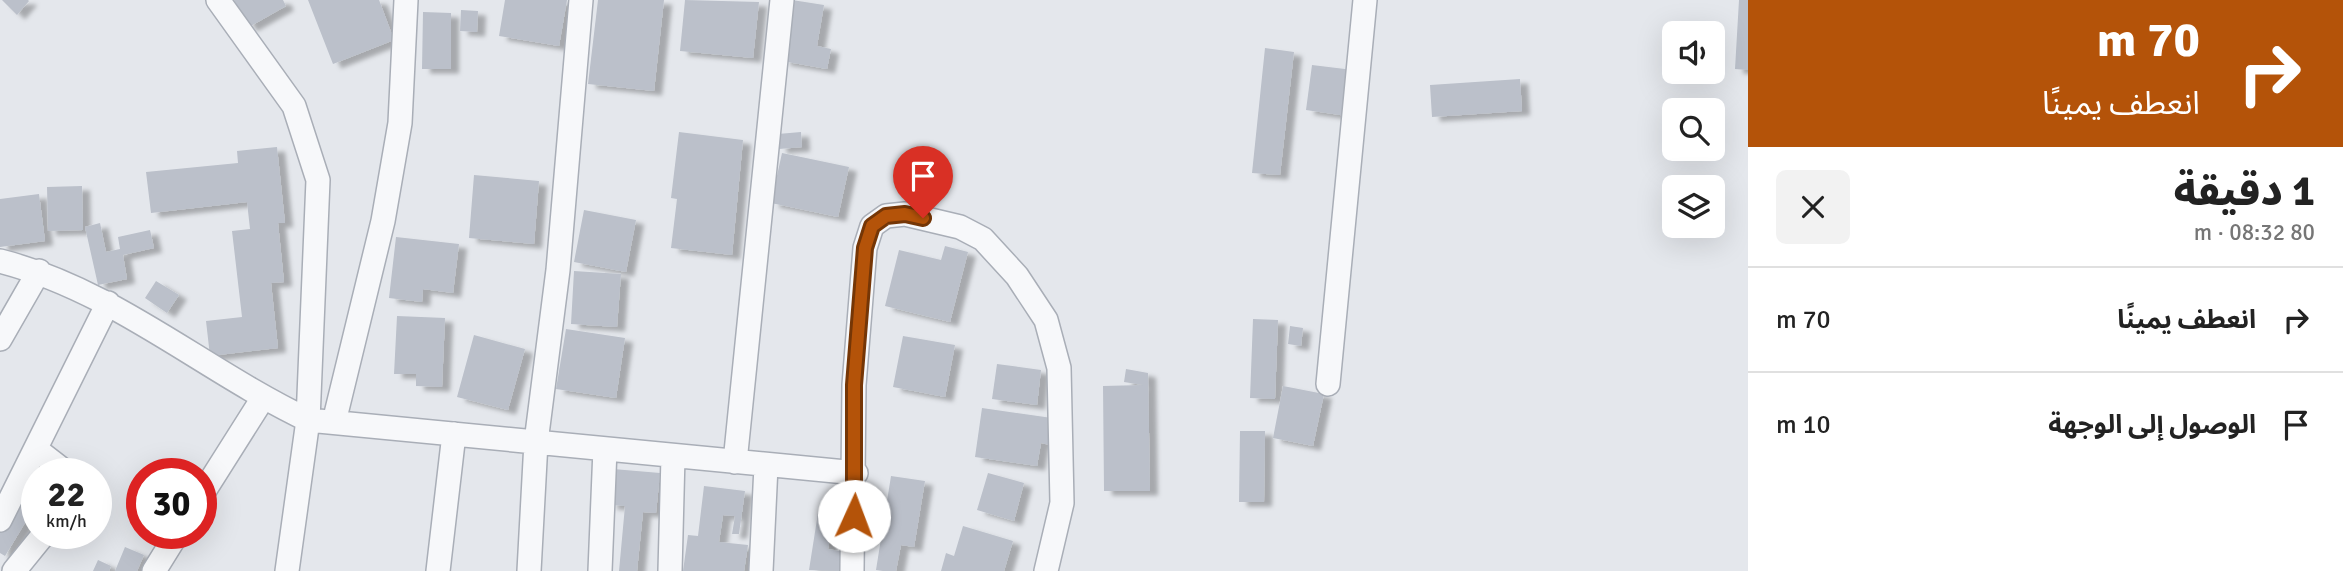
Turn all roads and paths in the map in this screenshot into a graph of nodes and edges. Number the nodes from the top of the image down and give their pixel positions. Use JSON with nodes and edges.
{"nodes":[{"id":1,"x":218,"y":0,"type":"edge"},
{"id":2,"x":406,"y":0,"type":"edge"},
{"id":3,"x":581,"y":0,"type":"edge"},
{"id":4,"x":782,"y":0,"type":"edge"},
{"id":5,"x":1365,"y":0,"type":"edge"},
{"id":6,"x":0,"y":261,"type":"edge"},
{"id":7,"x":39,"y":271,"type":"junction"},
{"id":8,"x":108,"y":303,"type":"junction"},
{"id":9,"x":0,"y":339,"type":"edge"},
{"id":10,"x":1328,"y":384,"type":"dead end"},
{"id":11,"x":263,"y":398,"type":"junction"},
{"id":12,"x":308,"y":420,"type":"junction"},
{"id":13,"x":334,"y":422,"type":"junction"},
{"id":14,"x":454,"y":434,"type":"junction"},
{"id":15,"x":536,"y":442,"type":"junction"},
{"id":16,"x":605,"y":449,"type":"junction"},
{"id":17,"x":37,"y":450,"type":"junction"},
{"id":18,"x":673,"y":456,"type":"junction"},
{"id":19,"x":47,"y":458,"type":"edge"},
{"id":20,"x":735,"y":462,"type":"junction"},
{"id":21,"x":766,"y":466,"type":"junction"},
{"id":22,"x":217,"y":471,"type":"edge"},
{"id":23,"x":856,"y":473,"type":"junction"},
{"id":24,"x":0,"y":520,"type":"edge"},
{"id":25,"x":32,"y":549,"type":"edge"},
{"id":26,"x":168,"y":549,"type":"edge"},
{"id":27,"x":14,"y":571,"type":"edge"},
{"id":28,"x":154,"y":571,"type":"edge"},
{"id":29,"x":287,"y":571,"type":"edge"},
{"id":30,"x":438,"y":571,"type":"edge"},
{"id":31,"x":529,"y":571,"type":"edge"},
{"id":32,"x":600,"y":571,"type":"edge"},
{"id":33,"x":670,"y":571,"type":"edge"},
{"id":34,"x":761,"y":571,"type":"edge"},
{"id":35,"x":852,"y":571,"type":"edge"},
{"id":36,"x":1046,"y":571,"type":"edge"}],
"edges":[{"from":1,"to":12,"type":"street"},
{"from":2,"to":13,"type":"street"},
{"from":3,"to":15,"type":"street"},
{"from":4,"to":20,"type":"street"},
{"from":5,"to":10,"type":"street"},
{"from":6,"to":7,"type":"street"},
{"from":7,"to":8,"type":"street"},
{"from":7,"to":9,"type":"street"},
{"from":8,"to":11,"type":"street"},
{"from":8,"to":17,"type":"street"},
{"from":11,"to":12,"type":"street"},
{"from":11,"to":22,"type":"street"},
{"from":12,"to":13,"type":"street"},
{"from":12,"to":29,"type":"street"},
{"from":13,"to":14,"type":"street"},
{"from":14,"to":15,"type":"street"},
{"from":14,"to":30,"type":"street"},
{"from":15,"to":16,"type":"street"},
{"from":15,"to":31,"type":"street"},
{"from":16,"to":18,"type":"street"},
{"from":16,"to":32,"type":"street"},
{"from":17,"to":19,"type":"street"},
{"from":17,"to":24,"type":"street"},
{"from":18,"to":20,"type":"street"},
{"from":18,"to":33,"type":"street"},
{"from":20,"to":21,"type":"street"},
{"from":21,"to":23,"type":"street"},
{"from":21,"to":34,"type":"street"},
{"from":23,"to":35,"type":"street"},
{"from":23,"to":36,"type":"street"},
{"from":25,"to":27,"type":"street"},
{"from":26,"to":28,"type":"street"}]}
